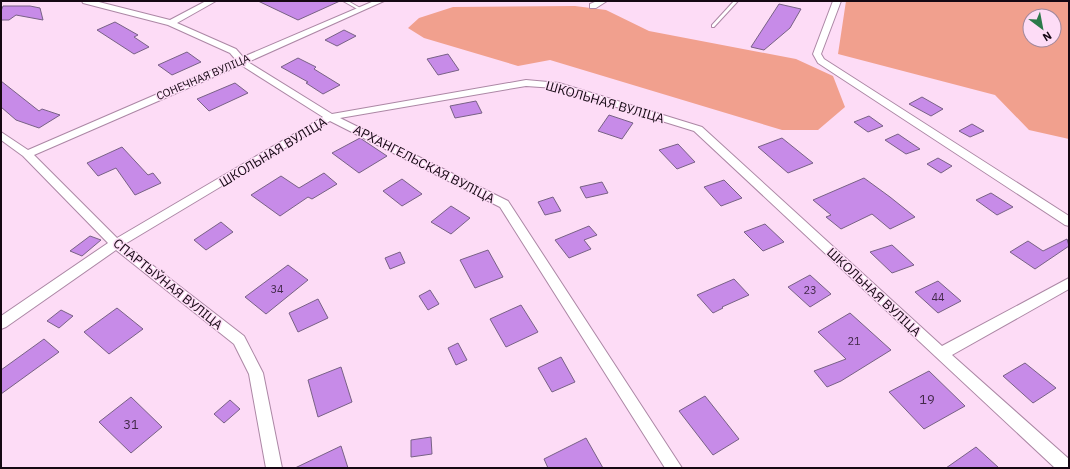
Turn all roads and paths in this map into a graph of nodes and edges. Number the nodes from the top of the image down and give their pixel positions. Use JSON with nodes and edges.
{"nodes":[{"id":1,"x":86,"y":1,"type":"edge"},
{"id":2,"x":212,"y":1,"type":"edge"},
{"id":3,"x":345,"y":1,"type":"edge"},
{"id":4,"x":380,"y":1,"type":"edge"},
{"id":5,"x":603,"y":1,"type":"edge"},
{"id":6,"x":736,"y":1,"type":"edge"},
{"id":7,"x":837,"y":1,"type":"edge"},
{"id":8,"x":593,"y":6,"type":"dead end"},
{"id":9,"x":360,"y":9,"type":"junction"},
{"id":10,"x":171,"y":23,"type":"junction"},
{"id":11,"x":713,"y":26,"type":"dead end"},
{"id":12,"x":241,"y":61,"type":"junction"},
{"id":13,"x":330,"y":117,"type":"junction"},
{"id":14,"x":1,"y":134,"type":"edge"},
{"id":15,"x":27,"y":154,"type":"junction"},
{"id":16,"x":1069,"y":222,"type":"edge"},
{"id":17,"x":116,"y":244,"type":"junction"},
{"id":18,"x":1069,"y":283,"type":"edge"},
{"id":19,"x":1,"y":323,"type":"edge"},
{"id":20,"x":941,"y":354,"type":"junction"},
{"id":21,"x":274,"y":468,"type":"edge"},
{"id":22,"x":674,"y":468,"type":"edge"},
{"id":23,"x":1067,"y":468,"type":"edge"}],
"edges":[{"from":1,"to":10,"type":"street","name":"АРХАНГЕЛЬСКАЯ ВУЛІЦА"},
{"from":2,"to":10,"type":"street"},
{"from":3,"to":9,"type":"lane"},
{"from":4,"to":9,"type":"street","name":"СОНЕЧНАЯ ВУЛІЦА"},
{"from":5,"to":8,"type":"street"},
{"from":6,"to":11,"type":"lane"},
{"from":7,"to":16,"type":"street"},
{"from":9,"to":12,"type":"street","name":"СОНЕЧНАЯ ВУЛІЦА"},
{"from":10,"to":12,"type":"street","name":"АРХАНГЕЛЬСКАЯ ВУЛІЦА"},
{"from":12,"to":13,"type":"street","name":"АРХАНГЕЛЬСКАЯ ВУЛІЦА"},
{"from":12,"to":15,"type":"street","name":"СОНЕЧНАЯ ВУЛІЦА"},
{"from":13,"to":17,"type":"street","name":"ШКОЛЬНАЯ ВУЛІЦА"},
{"from":13,"to":20,"type":"street","name":"ШКОЛЬНАЯ ВУЛІЦА"},
{"from":13,"to":22,"type":"street","name":"АРХАНГЕЛЬСКАЯ ВУЛІЦА"},
{"from":14,"to":15,"type":"street","name":"СПАРТЫЎНАЯ ВУЛІЦА"},
{"from":15,"to":17,"type":"street","name":"СПАРТЫЎНАЯ ВУЛІЦА"},
{"from":17,"to":19,"type":"street","name":"ШКОЛЬНАЯ ВУЛІЦА"},
{"from":17,"to":21,"type":"street","name":"СПАРТЫЎНАЯ ВУЛІЦА"},
{"from":18,"to":20,"type":"street"},
{"from":20,"to":23,"type":"street","name":"ШКОЛЬНАЯ ВУЛІЦА"}]}
